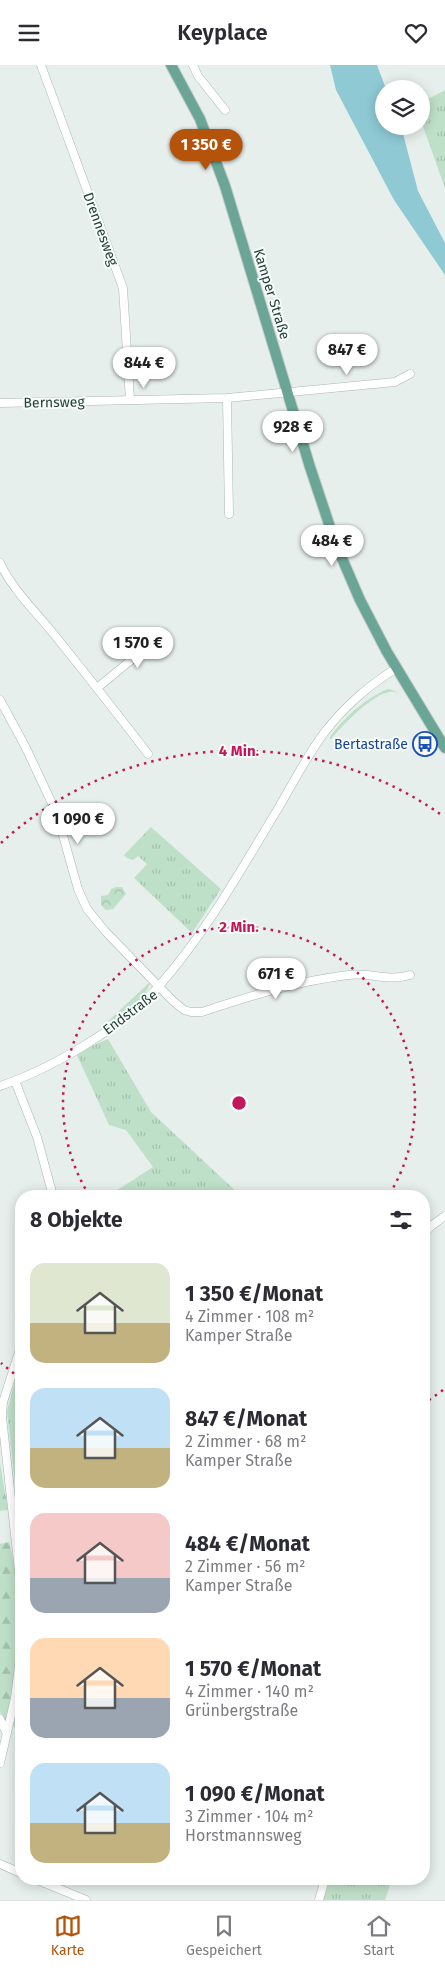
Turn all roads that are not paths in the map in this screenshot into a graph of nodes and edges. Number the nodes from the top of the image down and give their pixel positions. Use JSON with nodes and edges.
{"nodes":[{"id":1,"x":41,"y":65,"type":"edge"},
{"id":2,"x":171,"y":65,"type":"edge"},
{"id":3,"x":193,"y":65,"type":"edge"},
{"id":4,"x":225,"y":110,"type":"dead end"},
{"id":5,"x":410,"y":374,"type":"dead end"},
{"id":6,"x":289,"y":393,"type":"junction"},
{"id":7,"x":227,"y":398,"type":"junction"},
{"id":8,"x":130,"y":400,"type":"junction"},
{"id":9,"x":0,"y":403,"type":"edge"},
{"id":10,"x":229,"y":515,"type":"dead end"},
{"id":11,"x":0,"y":563,"type":"edge"},
{"id":12,"x":164,"y":633,"type":"dead end"},
{"id":13,"x":397,"y":668,"type":"junction"},
{"id":14,"x":97,"y":688,"type":"junction"},
{"id":15,"x":0,"y":700,"type":"edge"},
{"id":16,"x":445,"y":748,"type":"edge"},
{"id":17,"x":148,"y":754,"type":"dead end"},
{"id":18,"x":410,"y":975,"type":"dead end"},
{"id":19,"x":158,"y":987,"type":"junction"},
{"id":20,"x":15,"y":1081,"type":"junction"},
{"id":21,"x":0,"y":1085,"type":"edge"},
{"id":22,"x":51,"y":1190,"type":"edge"},
{"id":23,"x":445,"y":1216,"type":"edge"},
{"id":24,"x":430,"y":1227,"type":"edge"},
{"id":25,"x":15,"y":1365,"type":"edge"},
{"id":26,"x":15,"y":1500,"type":"edge"},
{"id":27,"x":15,"y":1698,"type":"edge"},
{"id":28,"x":0,"y":1719,"type":"edge"},
{"id":29,"x":6,"y":1732,"type":"junction"},
{"id":30,"x":0,"y":1763,"type":"edge"},
{"id":31,"x":0,"y":1864,"type":"edge"},
{"id":32,"x":15,"y":1870,"type":"edge"},
{"id":33,"x":50,"y":1885,"type":"edge"},
{"id":34,"x":323,"y":1885,"type":"edge"},
{"id":35,"x":86,"y":1900,"type":"edge"},
{"id":36,"x":319,"y":1900,"type":"edge"}],
"edges":[{"from":1,"to":8,"type":"street","name":"Drennesweg"},
{"from":2,"to":6,"type":"main road","name":"Kamper Straße"},
{"from":3,"to":4,"type":"street"},
{"from":5,"to":6,"type":"street","name":"Bernsweg"},
{"from":6,"to":7,"type":"street","name":"Bernsweg"},
{"from":6,"to":13,"type":"main road","name":"Kamper Straße"},
{"from":7,"to":8,"type":"street","name":"Bernsweg"},
{"from":7,"to":10,"type":"street"},
{"from":8,"to":9,"type":"street","name":"Bernsweg"},
{"from":11,"to":14,"type":"street"},
{"from":12,"to":14,"type":"street"},
{"from":13,"to":16,"type":"main road","name":"Kamper Straße"},
{"from":13,"to":19,"type":"street"},
{"from":14,"to":17,"type":"street"},
{"from":15,"to":19,"type":"street"},
{"from":18,"to":19,"type":"street","name":"Endstraße"},
{"from":19,"to":20,"type":"street","name":"Endstraße"},
{"from":20,"to":21,"type":"street","name":"Endstraße"},
{"from":20,"to":22,"type":"street"},
{"from":23,"to":24,"type":"street"},
{"from":25,"to":26,"type":"street"},
{"from":27,"to":29,"type":"street"},
{"from":28,"to":29,"type":"street"},
{"from":29,"to":30,"type":"street"},
{"from":31,"to":32,"type":"street"},
{"from":33,"to":35,"type":"street"},
{"from":34,"to":36,"type":"street"}]}
